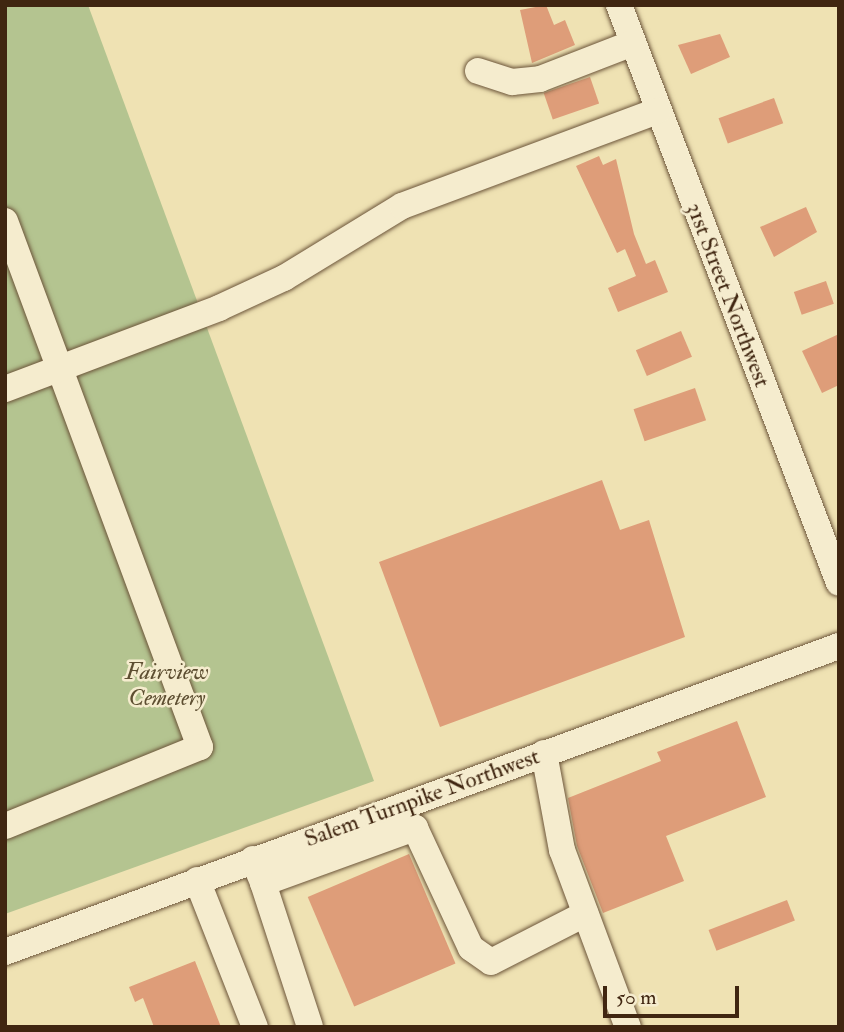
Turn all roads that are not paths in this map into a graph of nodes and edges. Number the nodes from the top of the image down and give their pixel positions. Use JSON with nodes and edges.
{"nodes":[{"id":1,"x":619,"y":5,"type":"edge"},
{"id":2,"x":633,"y":43,"type":"junction"},
{"id":3,"x":478,"y":71,"type":"dead end"},
{"id":4,"x":658,"y":111,"type":"junction"},
{"id":5,"x":5,"y":221,"type":"edge"},
{"id":6,"x":61,"y":368,"type":"junction"},
{"id":7,"x":5,"y":389,"type":"edge"},
{"id":8,"x":839,"y":583,"type":"edge"},
{"id":9,"x":839,"y":646,"type":"edge"},
{"id":10,"x":544,"y":753,"type":"junction"},
{"id":11,"x":411,"y":816,"type":"junction"},
{"id":12,"x":5,"y":826,"type":"edge"},
{"id":13,"x":258,"y":871,"type":"junction"},
{"id":14,"x":197,"y":880,"type":"junction"},
{"id":15,"x":585,"y":914,"type":"junction"},
{"id":16,"x":5,"y":952,"type":"edge"},
{"id":17,"x":255,"y":1027,"type":"edge"},
{"id":18,"x":310,"y":1027,"type":"edge"},
{"id":19,"x":628,"y":1027,"type":"edge"}],
"edges":[{"from":1,"to":2,"type":"street","name":"31st Street Northwest"},
{"from":2,"to":3,"type":"street"},
{"from":2,"to":4,"type":"street","name":"31st Street Northwest"},
{"from":4,"to":6,"type":"street"},
{"from":4,"to":8,"type":"street","name":"31st Street Northwest"},
{"from":5,"to":6,"type":"street"},
{"from":6,"to":7,"type":"street"},
{"from":6,"to":12,"type":"street"},
{"from":9,"to":10,"type":"street","name":"Salem Turnpike Northwest"},
{"from":10,"to":11,"type":"street","name":"Salem Turnpike Northwest"},
{"from":10,"to":15,"type":"street"},
{"from":11,"to":13,"type":"street","name":"Salem Turnpike Northwest"},
{"from":11,"to":15,"type":"street"},
{"from":13,"to":14,"type":"street","name":"Salem Turnpike Northwest"},
{"from":13,"to":18,"type":"street"},
{"from":14,"to":16,"type":"street","name":"Salem Turnpike Northwest"},
{"from":14,"to":17,"type":"street"},
{"from":15,"to":19,"type":"street"}]}
